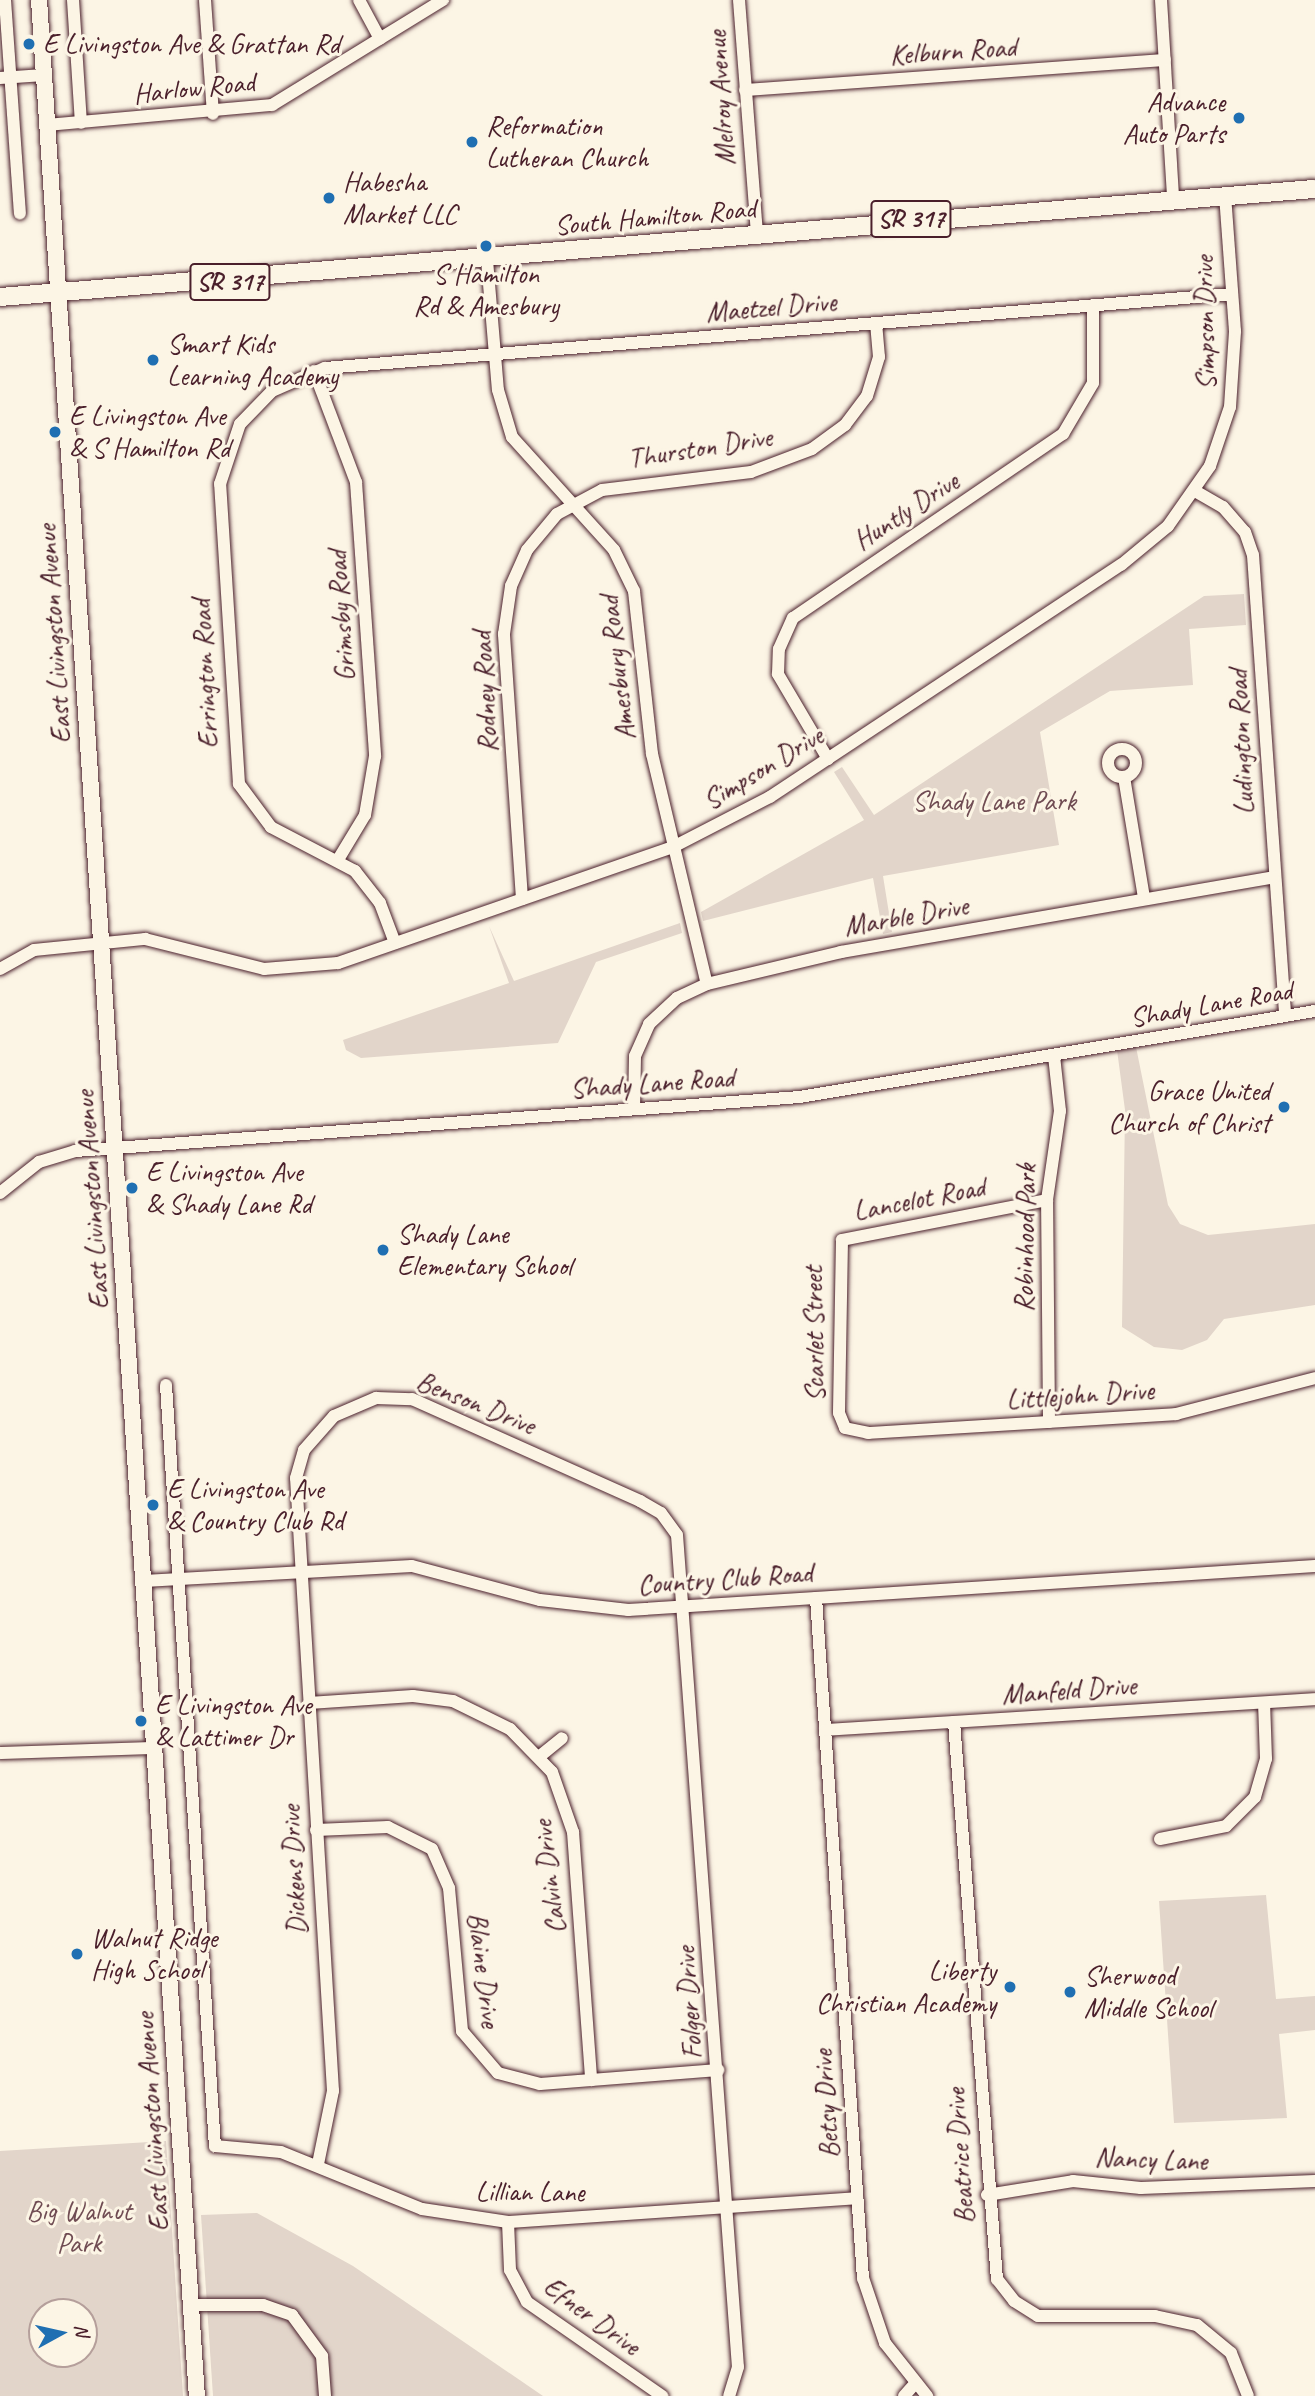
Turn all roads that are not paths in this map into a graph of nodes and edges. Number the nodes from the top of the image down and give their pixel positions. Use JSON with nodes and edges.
{"nodes":[{"id":1,"x":5,"y":0,"type":"edge"},
{"id":2,"x":39,"y":0,"type":"edge"},
{"id":3,"x":73,"y":0,"type":"edge"},
{"id":4,"x":205,"y":0,"type":"edge"},
{"id":5,"x":359,"y":0,"type":"edge"},
{"id":6,"x":443,"y":0,"type":"edge"},
{"id":7,"x":739,"y":0,"type":"edge"},
{"id":8,"x":1161,"y":0,"type":"edge"},
{"id":9,"x":380,"y":39,"type":"junction"},
{"id":10,"x":1165,"y":60,"type":"junction"},
{"id":11,"x":44,"y":75,"type":"junction"},
{"id":12,"x":5,"y":78,"type":"edge"},
{"id":13,"x":745,"y":90,"type":"junction"},
{"id":14,"x":213,"y":114,"type":"junction"},
{"id":15,"x":81,"y":123,"type":"junction"},
{"id":16,"x":47,"y":125,"type":"junction"},
{"id":17,"x":1315,"y":189,"type":"edge"},
{"id":18,"x":1225,"y":195,"type":"junction"},
{"id":19,"x":1172,"y":198,"type":"junction"},
{"id":20,"x":20,"y":213,"type":"dead end"},
{"id":21,"x":757,"y":234,"type":"junction"},
{"id":22,"x":488,"y":260,"type":"junction"},
{"id":23,"x":58,"y":294,"type":"junction"},
{"id":24,"x":1232,"y":294,"type":"junction"},
{"id":25,"x":0,"y":297,"type":"edge"},
{"id":26,"x":1093,"y":305,"type":"junction"},
{"id":27,"x":876,"y":323,"type":"junction"},
{"id":28,"x":496,"y":354,"type":"junction"},
{"id":29,"x":314,"y":371,"type":"junction"},
{"id":30,"x":1195,"y":491,"type":"junction"},
{"id":31,"x":570,"y":504,"type":"junction"},
{"id":32,"x":828,"y":759,"type":"junction"},
{"id":33,"x":1124,"y":777,"type":"dead end"},
{"id":34,"x":673,"y":847,"type":"junction"},
{"id":35,"x":338,"y":858,"type":"junction"},
{"id":36,"x":1273,"y":877,"type":"junction"},
{"id":37,"x":1144,"y":898,"type":"junction"},
{"id":38,"x":523,"y":899,"type":"junction"},
{"id":39,"x":100,"y":942,"type":"junction"},
{"id":40,"x":395,"y":943,"type":"junction"},
{"id":41,"x":0,"y":969,"type":"edge"},
{"id":42,"x":707,"y":984,"type":"junction"},
{"id":43,"x":1315,"y":1011,"type":"edge"},
{"id":44,"x":1285,"y":1016,"type":"junction"},
{"id":45,"x":1054,"y":1056,"type":"junction"},
{"id":46,"x":634,"y":1109,"type":"junction"},
{"id":47,"x":115,"y":1147,"type":"junction"},
{"id":48,"x":0,"y":1193,"type":"edge"},
{"id":49,"x":1047,"y":1200,"type":"junction"},
{"id":50,"x":842,"y":1240,"type":"joint"},
{"id":51,"x":1315,"y":1378,"type":"edge"},
{"id":52,"x":166,"y":1385,"type":"dead end"},
{"id":53,"x":1049,"y":1422,"type":"junction"},
{"id":54,"x":845,"y":1428,"type":"joint"},
{"id":55,"x":1315,"y":1566,"type":"edge"},
{"id":56,"x":300,"y":1572,"type":"junction"},
{"id":57,"x":177,"y":1579,"type":"junction"},
{"id":58,"x":144,"y":1581,"type":"junction"},
{"id":59,"x":817,"y":1598,"type":"junction"},
{"id":60,"x":685,"y":1605,"type":"junction"},
{"id":61,"x":1315,"y":1699,"type":"edge"},
{"id":62,"x":309,"y":1703,"type":"junction"},
{"id":63,"x":1264,"y":1703,"type":"junction"},
{"id":64,"x":954,"y":1722,"type":"junction"},
{"id":65,"x":825,"y":1730,"type":"junction"},
{"id":66,"x":562,"y":1738,"type":"dead end"},
{"id":67,"x":153,"y":1748,"type":"junction"},
{"id":68,"x":0,"y":1753,"type":"edge"},
{"id":69,"x":540,"y":1756,"type":"junction"},
{"id":70,"x":316,"y":1830,"type":"junction"},
{"id":71,"x":1160,"y":1839,"type":"dead end"},
{"id":72,"x":718,"y":2070,"type":"junction"},
{"id":73,"x":591,"y":2080,"type":"junction"},
{"id":74,"x":317,"y":2164,"type":"junction"},
{"id":75,"x":1315,"y":2181,"type":"edge"},
{"id":76,"x":987,"y":2195,"type":"junction"},
{"id":77,"x":857,"y":2198,"type":"junction"},
{"id":78,"x":727,"y":2208,"type":"junction"},
{"id":79,"x":508,"y":2222,"type":"junction"},
{"id":80,"x":191,"y":2305,"type":"junction"},
{"id":81,"x":914,"y":2385,"type":"junction"},
{"id":82,"x":197,"y":2396,"type":"edge"},
{"id":83,"x":325,"y":2396,"type":"edge"},
{"id":84,"x":662,"y":2396,"type":"edge"},
{"id":85,"x":729,"y":2396,"type":"edge"},
{"id":86,"x":904,"y":2396,"type":"edge"},
{"id":87,"x":927,"y":2396,"type":"edge"},
{"id":88,"x":1248,"y":2396,"type":"edge"}],
"edges":[{"from":1,"to":12,"type":"street"},
{"from":2,"to":11,"type":"main road","name":"East Livingston Avenue"},
{"from":3,"to":15,"type":"street"},
{"from":4,"to":14,"type":"street"},
{"from":5,"to":9,"type":"street"},
{"from":6,"to":9,"type":"street","name":"Harlow Road"},
{"from":7,"to":13,"type":"street","name":"Melroy Avenue"},
{"from":8,"to":10,"type":"street"},
{"from":9,"to":14,"type":"street","name":"Harlow Road"},
{"from":10,"to":13,"type":"street","name":"Kelburn Road"},
{"from":10,"to":19,"type":"street"},
{"from":11,"to":12,"type":"street"},
{"from":11,"to":16,"type":"main road","name":"East Livingston Avenue"},
{"from":12,"to":20,"type":"street"},
{"from":13,"to":21,"type":"street","name":"Melroy Avenue"},
{"from":14,"to":15,"type":"street","name":"Harlow Road"},
{"from":15,"to":16,"type":"street","name":"Harlow Road"},
{"from":16,"to":23,"type":"main road","name":"East Livingston Avenue"},
{"from":17,"to":18,"type":"main road","name":"South Hamilton Road","number":"SR 317"},
{"from":18,"to":19,"type":"main road","name":"South Hamilton Road","number":"SR 317"},
{"from":18,"to":24,"type":"street","name":"Simpson Drive"},
{"from":19,"to":21,"type":"main road","name":"South Hamilton Road","number":"SR 317"},
{"from":21,"to":22,"type":"main road","name":"South Hamilton Road","number":"SR 317"},
{"from":22,"to":23,"type":"main road","name":"South Hamilton Road","number":"SR 317"},
{"from":22,"to":28,"type":"street","name":"Amesbury Road"},
{"from":23,"to":25,"type":"main road","name":"South Hamilton Road","number":"SR 317"},
{"from":23,"to":39,"type":"main road","name":"East Livingston Avenue"},
{"from":24,"to":26,"type":"street","name":"Maetzel Drive"},
{"from":24,"to":30,"type":"street","name":"Simpson Drive"},
{"from":26,"to":27,"type":"street","name":"Maetzel Drive"},
{"from":26,"to":32,"type":"street","name":"Huntly Drive"},
{"from":27,"to":28,"type":"street","name":"Maetzel Drive"},
{"from":27,"to":31,"type":"street","name":"Thurston Drive"},
{"from":28,"to":29,"type":"street","name":"Maetzel Drive"},
{"from":28,"to":31,"type":"street","name":"Amesbury Road"},
{"from":29,"to":35,"type":"street","name":"Grimsby Road"},
{"from":29,"to":35,"type":"street","name":"Errington Road"},
{"from":30,"to":32,"type":"street","name":"Simpson Drive"},
{"from":30,"to":36,"type":"street","name":"Ludington Road"},
{"from":31,"to":34,"type":"street","name":"Amesbury Road"},
{"from":31,"to":38,"type":"street","name":"Rodney Road"},
{"from":32,"to":34,"type":"street","name":"Simpson Drive"},
{"from":33,"to":37,"type":"street"},
{"from":34,"to":38,"type":"street","name":"Simpson Drive"},
{"from":34,"to":42,"type":"street","name":"Amesbury Road"},
{"from":35,"to":40,"type":"street","name":"Errington Road"},
{"from":36,"to":37,"type":"street","name":"Marble Drive"},
{"from":36,"to":44,"type":"street","name":"Ludington Road"},
{"from":37,"to":42,"type":"street","name":"Marble Drive"},
{"from":38,"to":40,"type":"street","name":"Simpson Drive"},
{"from":39,"to":40,"type":"street","name":"Simpson Drive"},
{"from":39,"to":41,"type":"street","name":"Simpson Drive"},
{"from":39,"to":47,"type":"main road","name":"East Livingston Avenue"},
{"from":42,"to":46,"type":"street","name":"Marble Drive"},
{"from":43,"to":44,"type":"street","name":"Shady Lane Road"},
{"from":44,"to":45,"type":"street","name":"Shady Lane Road"},
{"from":45,"to":46,"type":"street","name":"Shady Lane Road"},
{"from":45,"to":49,"type":"street","name":"Robinhood Park"},
{"from":46,"to":47,"type":"street","name":"Shady Lane Road"},
{"from":47,"to":48,"type":"street","name":"Shady Lane Road"},
{"from":47,"to":58,"type":"main road","name":"East Livingston Avenue"},
{"from":49,"to":50,"type":"street","name":"Lancelot Road"},
{"from":49,"to":53,"type":"street","name":"Robinhood Park"},
{"from":50,"to":54,"type":"street","name":"Scarlet Street"},
{"from":51,"to":53,"type":"street","name":"Littlejohn Drive"},
{"from":52,"to":57,"type":"street"},
{"from":53,"to":54,"type":"street","name":"Littlejohn Drive"},
{"from":55,"to":59,"type":"street","name":"Country Club Road"},
{"from":56,"to":57,"type":"street","name":"Country Club Road"},
{"from":56,"to":60,"type":"street","name":"Country Club Road"},
{"from":56,"to":60,"type":"street","name":"Benson Drive"},
{"from":56,"to":62,"type":"street","name":"Dickens Drive"},
{"from":57,"to":58,"type":"street","name":"Country Club Road"},
{"from":57,"to":74,"type":"street","name":"Lillian Lane"},
{"from":58,"to":67,"type":"main road","name":"East Livingston Avenue"},
{"from":59,"to":60,"type":"street","name":"Country Club Road"},
{"from":59,"to":65,"type":"street","name":"Betsy Drive"},
{"from":60,"to":72,"type":"street","name":"Folger Drive"},
{"from":61,"to":63,"type":"street","name":"Manfeld Drive"},
{"from":62,"to":69,"type":"street","name":"Calvin Drive"},
{"from":62,"to":70,"type":"street","name":"Dickens Drive"},
{"from":63,"to":64,"type":"street","name":"Manfeld Drive"},
{"from":63,"to":71,"type":"street"},
{"from":64,"to":65,"type":"street","name":"Manfeld Drive"},
{"from":64,"to":76,"type":"street","name":"Beatrice Drive"},
{"from":65,"to":77,"type":"street","name":"Betsy Drive"},
{"from":66,"to":69,"type":"street"},
{"from":67,"to":68,"type":"street"},
{"from":67,"to":80,"type":"main road","name":"East Livingston Avenue"},
{"from":69,"to":73,"type":"street","name":"Calvin Drive"},
{"from":70,"to":73,"type":"street","name":"Blaine Drive"},
{"from":70,"to":74,"type":"street","name":"Dickens Drive"},
{"from":72,"to":73,"type":"street","name":"Blaine Drive"},
{"from":72,"to":78,"type":"street","name":"Folger Drive"},
{"from":74,"to":79,"type":"street","name":"Lillian Lane"},
{"from":75,"to":76,"type":"street","name":"Nancy Lane"},
{"from":76,"to":88,"type":"street","name":"Beatrice Drive"},
{"from":77,"to":78,"type":"street","name":"Lillian Lane"},
{"from":77,"to":81,"type":"street","name":"Betsy Drive"},
{"from":78,"to":79,"type":"street","name":"Lillian Lane"},
{"from":78,"to":85,"type":"street","name":"Folger Drive"},
{"from":79,"to":84,"type":"street","name":"Efner Drive"},
{"from":80,"to":82,"type":"main road","name":"East Livingston Avenue"},
{"from":80,"to":83,"type":"street"},
{"from":81,"to":86,"type":"street"},
{"from":81,"to":87,"type":"street","name":"Betsy Drive"}]}
